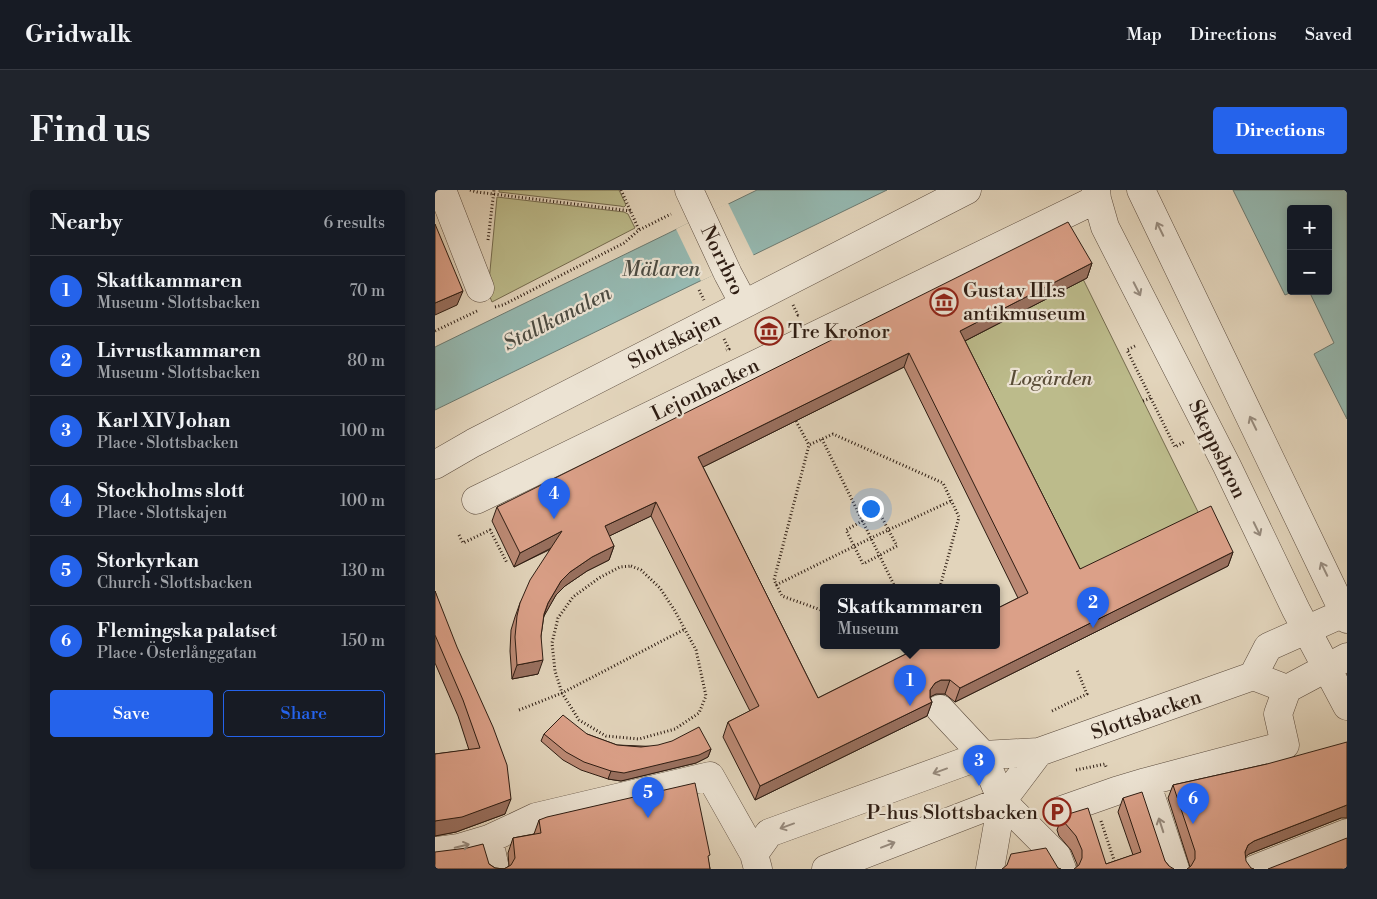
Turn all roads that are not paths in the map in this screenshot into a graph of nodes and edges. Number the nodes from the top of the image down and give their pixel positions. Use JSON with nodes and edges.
{"nodes":[{"id":1,"x":442,"y":190,"type":"edge"},
{"id":2,"x":689,"y":190,"type":"edge"},
{"id":3,"x":967,"y":190,"type":"edge"},
{"id":4,"x":1141,"y":190,"type":"edge"},
{"id":5,"x":1096,"y":194,"type":"edge"},
{"id":6,"x":481,"y":295,"type":"road end"},
{"id":7,"x":744,"y":304,"type":"junction"},
{"id":8,"x":435,"y":464,"type":"edge"},
{"id":9,"x":476,"y":500,"type":"dead end"},
{"id":10,"x":1346,"y":616,"type":"edge"},
{"id":11,"x":1306,"y":630,"type":"junction"},
{"id":12,"x":1337,"y":663,"type":"edge"},
{"id":13,"x":1253,"y":676,"type":"junction"},
{"id":14,"x":1287,"y":689,"type":"junction"},
{"id":15,"x":1347,"y":706,"type":"edge"},
{"id":16,"x":940,"y":709,"type":"dead end"},
{"id":17,"x":1039,"y":752,"type":"junction"},
{"id":18,"x":983,"y":755,"type":"junction"},
{"id":19,"x":1146,"y":782,"type":"junction"},
{"id":20,"x":1002,"y":801,"type":"junction"},
{"id":21,"x":1062,"y":810,"type":"dead end"},
{"id":22,"x":1347,"y":833,"type":"edge"},
{"id":23,"x":499,"y":834,"type":"junction"},
{"id":24,"x":435,"y":851,"type":"edge"},
{"id":25,"x":756,"y":862,"type":"edge"},
{"id":26,"x":1060,"y":862,"type":"edge"},
{"id":27,"x":990,"y":868,"type":"edge"},
{"id":28,"x":495,"y":869,"type":"edge"},
{"id":29,"x":826,"y":869,"type":"edge"},
{"id":30,"x":1175,"y":869,"type":"edge"},
{"id":31,"x":1255,"y":869,"type":"edge"}],
"edges":[{"from":1,"to":6,"type":"street"},
{"from":2,"to":7,"type":"street","name":"Norrbro"},
{"from":3,"to":7,"type":"street","name":"Slottskajen"},
{"from":10,"to":4,"type":"street","one_way":true},
{"from":5,"to":9,"type":"street","name":"Lejonbacken"},
{"from":5,"to":11,"type":"street","name":"Skeppsbron","one_way":true},
{"from":7,"to":8,"type":"street","name":"Slottskajen"},
{"from":10,"to":11,"type":"street"},
{"from":11,"to":12,"type":"street","name":"Skeppsbron"},
{"from":11,"to":13,"type":"street"},
{"from":12,"to":14,"type":"street"},
{"from":12,"to":15,"type":"street","name":"Skeppsbron"},
{"from":13,"to":14,"type":"street"},
{"from":13,"to":17,"type":"street","name":"Slottsbacken"},
{"from":14,"to":19,"type":"street"},
{"from":16,"to":18,"type":"street"},
{"from":17,"to":18,"type":"street","name":"Slottsbacken"},
{"from":17,"to":20,"type":"street"},
{"from":18,"to":20,"type":"street"},
{"from":18,"to":25,"type":"street","name":"Slottsbacken","one_way":true},
{"from":19,"to":21,"type":"street"},
{"from":30,"to":19,"type":"street","one_way":true},
{"from":20,"to":26,"type":"street"},
{"from":20,"to":27,"type":"street"},
{"from":29,"to":20,"type":"street","one_way":true},
{"from":22,"to":31,"type":"street"},
{"from":24,"to":23,"type":"street","one_way":true},
{"from":23,"to":25,"type":"street"},
{"from":23,"to":28,"type":"street"}]}
